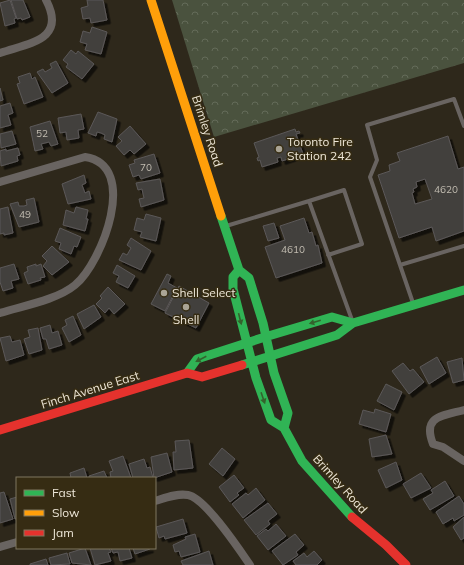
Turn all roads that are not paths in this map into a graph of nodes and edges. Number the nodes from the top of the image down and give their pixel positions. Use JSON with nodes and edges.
{"nodes":[{"id":1,"x":46,"y":0,"type":"edge"},
{"id":2,"x":151,"y":0,"type":"edge"},
{"id":3,"x":0,"y":53,"type":"edge"},
{"id":4,"x":464,"y":126,"type":"edge"},
{"id":5,"x":0,"y":182,"type":"edge"},
{"id":6,"x":309,"y":201,"type":"junction"},
{"id":7,"x":225,"y":226,"type":"junction"},
{"id":8,"x":464,"y":246,"type":"edge"},
{"id":9,"x":328,"y":255,"type":"junction"},
{"id":10,"x":400,"y":265,"type":"junction"},
{"id":11,"x":239,"y":270,"type":"junction"},
{"id":12,"x":464,"y":290,"type":"edge"},
{"id":13,"x":413,"y":305,"type":"junction"},
{"id":14,"x":0,"y":312,"type":"edge"},
{"id":15,"x":353,"y":323,"type":"junction"},
{"id":16,"x":265,"y":336,"type":"junction"},
{"id":17,"x":247,"y":342,"type":"junction"},
{"id":18,"x":270,"y":356,"type":"junction"},
{"id":19,"x":252,"y":361,"type":"junction"},
{"id":20,"x":187,"y":373,"type":"junction"},
{"id":21,"x":464,"y":410,"type":"edge"},
{"id":22,"x":284,"y":428,"type":"junction"},
{"id":23,"x":0,"y":430,"type":"edge"},
{"id":24,"x":464,"y":461,"type":"edge"},
{"id":25,"x":156,"y":501,"type":"edge"},
{"id":26,"x":16,"y":542,"type":"edge"},
{"id":27,"x":0,"y":547,"type":"edge"},
{"id":28,"x":250,"y":565,"type":"edge"},
{"id":29,"x":406,"y":565,"type":"edge"}],
"edges":[{"from":1,"to":3,"type":"street"},
{"from":2,"to":7,"type":"main road","name":"Brimley Road"},
{"from":4,"to":10,"type":"lane"},
{"from":5,"to":14,"type":"street"},
{"from":6,"to":7,"type":"lane"},
{"from":6,"to":9,"type":"lane"},
{"from":6,"to":9,"type":"lane"},
{"from":7,"to":11,"type":"main road","name":"Brimley Road"},
{"from":8,"to":10,"type":"lane"},
{"from":9,"to":15,"type":"lane"},
{"from":10,"to":13,"type":"lane"},
{"from":11,"to":16,"type":"main road","name":"Brimley Road"},
{"from":11,"to":17,"type":"main road","name":"Brimley Road","one_way":true},
{"from":12,"to":13,"type":"main road","name":"Finch Avenue East"},
{"from":13,"to":15,"type":"main road","name":"Finch Avenue East"},
{"from":15,"to":16,"type":"main road","one_way":true},
{"from":15,"to":18,"type":"main road","name":"Finch Avenue East"},
{"from":16,"to":17,"type":"main road"},
{"from":16,"to":18,"type":"main road","name":"Brimley Road"},
{"from":17,"to":19,"type":"main road","name":"Brimley Road"},
{"from":17,"to":20,"type":"main road","one_way":true},
{"from":18,"to":19,"type":"main road","name":"Finch Avenue East"},
{"from":18,"to":22,"type":"main road","name":"Brimley Road"},
{"from":19,"to":20,"type":"main road","name":"Finch Avenue East"},
{"from":19,"to":22,"type":"main road","name":"Brimley Road","one_way":true},
{"from":20,"to":23,"type":"main road","name":"Finch Avenue East"},
{"from":21,"to":24,"type":"street"},
{"from":22,"to":29,"type":"main road","name":"Brimley Road"},
{"from":25,"to":28,"type":"street"},
{"from":26,"to":27,"type":"street"}]}
